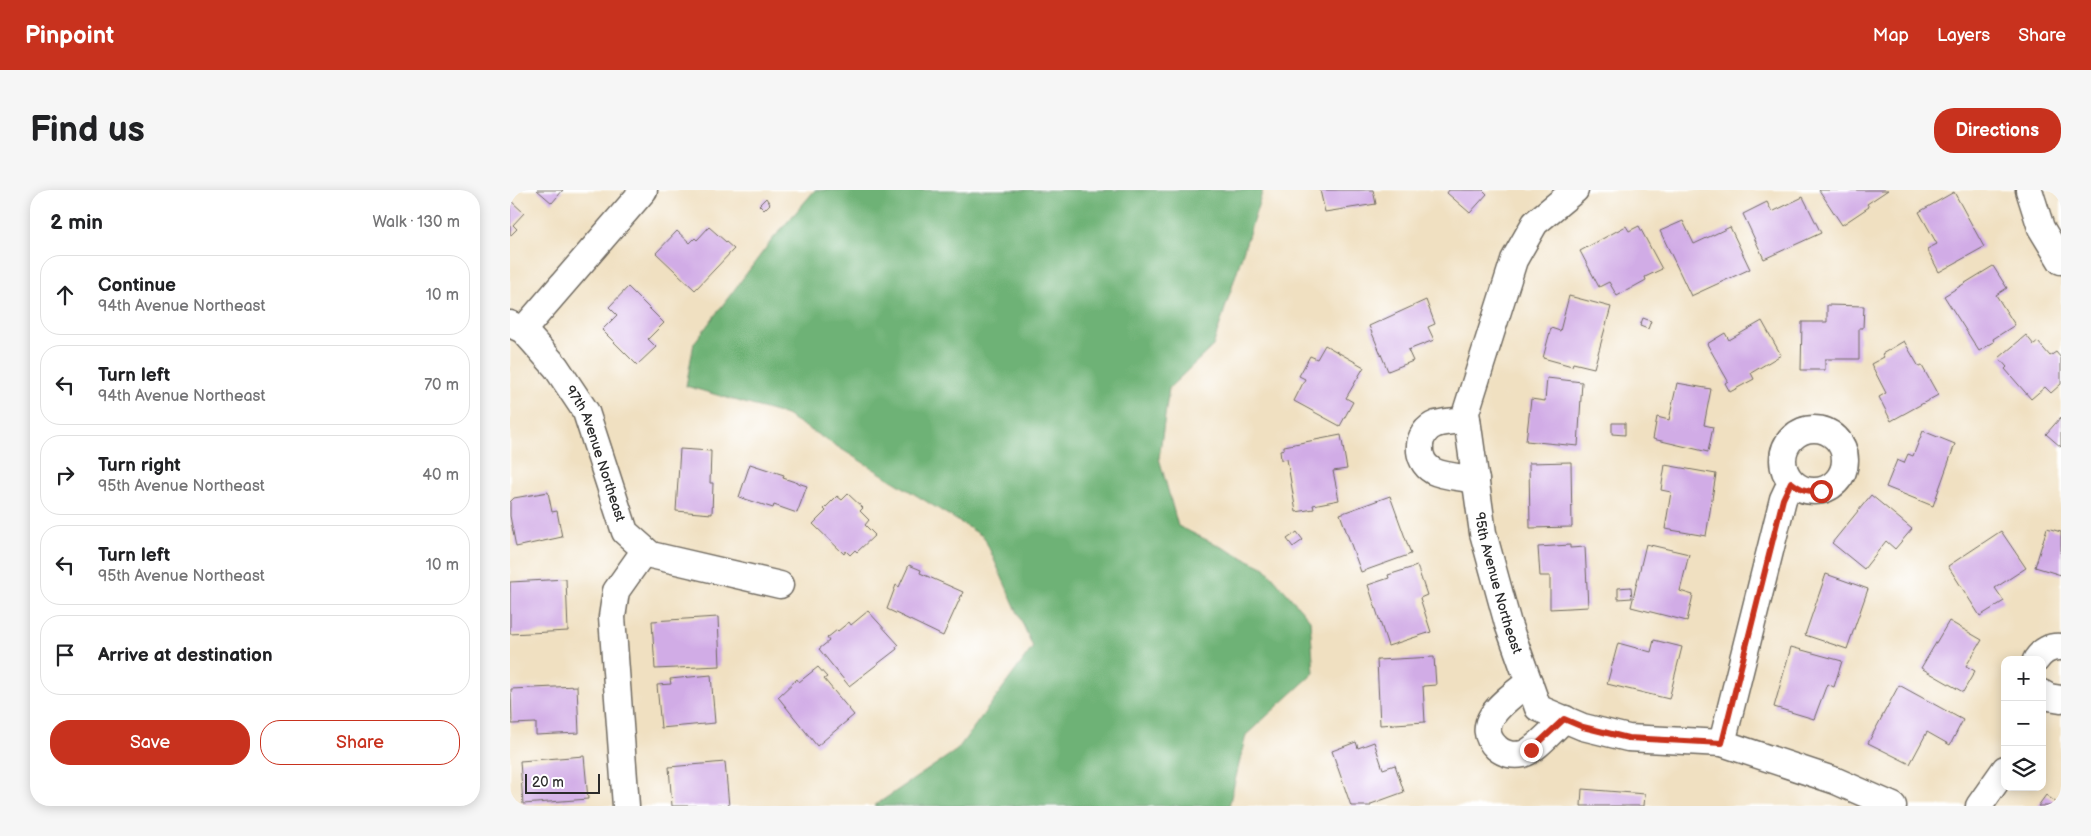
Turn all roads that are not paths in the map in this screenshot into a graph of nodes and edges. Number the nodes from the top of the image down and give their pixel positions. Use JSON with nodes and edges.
{"nodes":[{"id":1,"x":644,"y":190,"type":"edge"},
{"id":2,"x":1575,"y":190,"type":"edge"},
{"id":3,"x":2029,"y":190,"type":"edge"},
{"id":4,"x":2061,"y":262,"type":"edge"},
{"id":5,"x":516,"y":327,"type":"edge"},
{"id":6,"x":1467,"y":420,"type":"junction"},
{"id":7,"x":1476,"y":480,"type":"junction"},
{"id":8,"x":1791,"y":482,"type":"dead end"},
{"id":9,"x":645,"y":550,"type":"junction"},
{"id":10,"x":780,"y":585,"type":"dead end"},
{"id":11,"x":2061,"y":646,"type":"edge"},
{"id":12,"x":2038,"y":656,"type":"edge"},
{"id":13,"x":1529,"y":682,"type":"junction"},
{"id":14,"x":1564,"y":719,"type":"junction"},
{"id":15,"x":1722,"y":743,"type":"junction"},
{"id":16,"x":2001,"y":775,"type":"edge"},
{"id":17,"x":626,"y":806,"type":"edge"},
{"id":18,"x":1893,"y":806,"type":"edge"},
{"id":19,"x":1979,"y":806,"type":"edge"}],
"edges":[{"from":1,"to":5,"type":"street"},
{"from":2,"to":6,"type":"street","name":"95th Avenue Northeast"},
{"from":3,"to":4,"type":"street"},
{"from":5,"to":9,"type":"street","name":"97th Avenue Northeast"},
{"from":6,"to":7,"type":"street","name":"95th Avenue Northeast"},
{"from":6,"to":7,"type":"street"},
{"from":7,"to":13,"type":"street","name":"95th Avenue Northeast"},
{"from":8,"to":15,"type":"street"},
{"from":9,"to":10,"type":"street","name":"97th Avenue Northeast"},
{"from":9,"to":17,"type":"street"},
{"from":11,"to":12,"type":"street"},
{"from":13,"to":14,"type":"street","name":"95th Avenue Northeast"},
{"from":13,"to":14,"type":"street"},
{"from":14,"to":15,"type":"street","name":"95th Avenue Northeast"},
{"from":15,"to":18,"type":"street","name":"95th Avenue Northeast"},
{"from":16,"to":19,"type":"street"}]}
